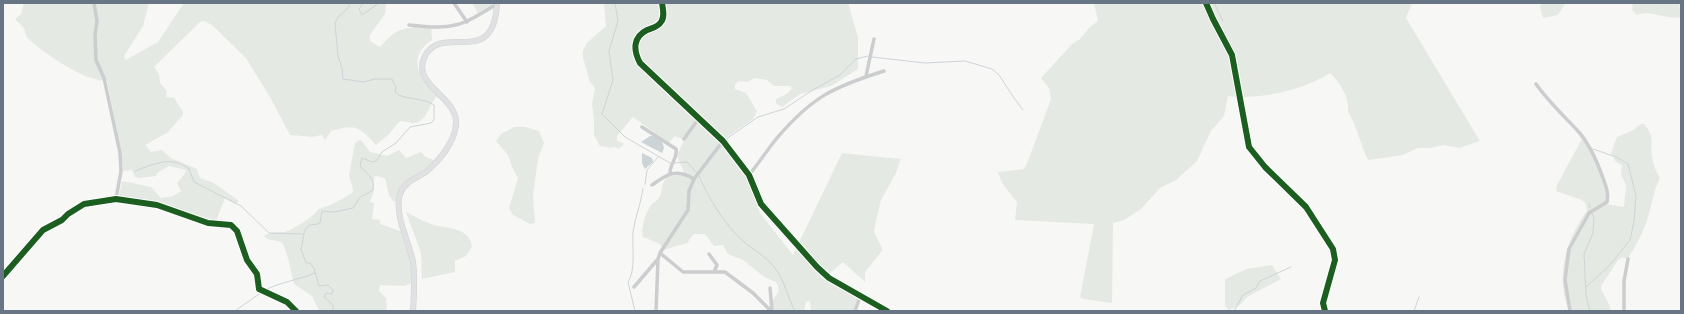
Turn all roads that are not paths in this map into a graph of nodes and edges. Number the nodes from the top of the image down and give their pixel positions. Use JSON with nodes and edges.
{"nodes":[{"id":1,"x":94,"y":3,"type":"edge"},
{"id":2,"x":454,"y":3,"type":"edge"},
{"id":3,"x":662,"y":3,"type":"edge"},
{"id":4,"x":1206,"y":3,"type":"edge"},
{"id":5,"x":497,"y":4,"type":"edge"},
{"id":6,"x":467,"y":22,"type":"junction"},
{"id":7,"x":409,"y":25,"type":"dead end"},
{"id":8,"x":874,"y":40,"type":"dead end"},
{"id":9,"x":884,"y":71,"type":"dead end"},
{"id":10,"x":866,"y":76,"type":"junction"},
{"id":11,"x":1536,"y":84,"type":"dead end"},
{"id":12,"x":699,"y":118,"type":"junction"},
{"id":13,"x":642,"y":127,"type":"dead end"},
{"id":14,"x":684,"y":139,"type":"dead end"},
{"id":15,"x":723,"y":141,"type":"junction"},
{"id":16,"x":670,"y":174,"type":"junction"},
{"id":17,"x":748,"y":175,"type":"junction"},
{"id":18,"x":695,"y":177,"type":"junction"},
{"id":19,"x":652,"y":185,"type":"dead end"},
{"id":20,"x":116,"y":199,"type":"junction"},
{"id":21,"x":660,"y":252,"type":"junction"},
{"id":22,"x":709,"y":254,"type":"dead end"},
{"id":23,"x":658,"y":258,"type":"junction"},
{"id":24,"x":1628,"y":259,"type":"dead end"},
{"id":25,"x":714,"y":272,"type":"junction"},
{"id":26,"x":3,"y":276,"type":"edge"},
{"id":27,"x":634,"y":287,"type":"dead end"},
{"id":28,"x":770,"y":288,"type":"dead end"},
{"id":29,"x":860,"y":297,"type":"junction"},
{"id":30,"x":296,"y":311,"type":"edge"},
{"id":31,"x":413,"y":311,"type":"edge"},
{"id":32,"x":656,"y":311,"type":"edge"},
{"id":33,"x":771,"y":311,"type":"edge"},
{"id":34,"x":855,"y":311,"type":"edge"},
{"id":35,"x":887,"y":311,"type":"edge"},
{"id":36,"x":1325,"y":311,"type":"edge"},
{"id":37,"x":1570,"y":311,"type":"edge"},
{"id":38,"x":1624,"y":311,"type":"edge"}],
"edges":[{"from":1,"to":20,"type":"street"},
{"from":2,"to":6,"type":"street"},
{"from":3,"to":12,"type":"street"},
{"from":4,"to":36,"type":"street"},
{"from":5,"to":6,"type":"street"},
{"from":5,"to":31,"type":"main road"},
{"from":6,"to":7,"type":"street"},
{"from":8,"to":10,"type":"street"},
{"from":9,"to":10,"type":"street"},
{"from":10,"to":17,"type":"street"},
{"from":11,"to":37,"type":"street"},
{"from":12,"to":14,"type":"street"},
{"from":12,"to":15,"type":"street"},
{"from":13,"to":16,"type":"street"},
{"from":15,"to":17,"type":"street"},
{"from":15,"to":18,"type":"street"},
{"from":16,"to":18,"type":"street"},
{"from":16,"to":19,"type":"street"},
{"from":17,"to":29,"type":"street"},
{"from":18,"to":21,"type":"street"},
{"from":20,"to":26,"type":"street"},
{"from":20,"to":30,"type":"street"},
{"from":21,"to":23,"type":"street"},
{"from":21,"to":25,"type":"street"},
{"from":22,"to":25,"type":"street"},
{"from":23,"to":27,"type":"street"},
{"from":23,"to":32,"type":"street"},
{"from":24,"to":38,"type":"street"},
{"from":25,"to":33,"type":"street"},
{"from":28,"to":33,"type":"street"},
{"from":29,"to":34,"type":"street"},
{"from":29,"to":35,"type":"street"}]}
